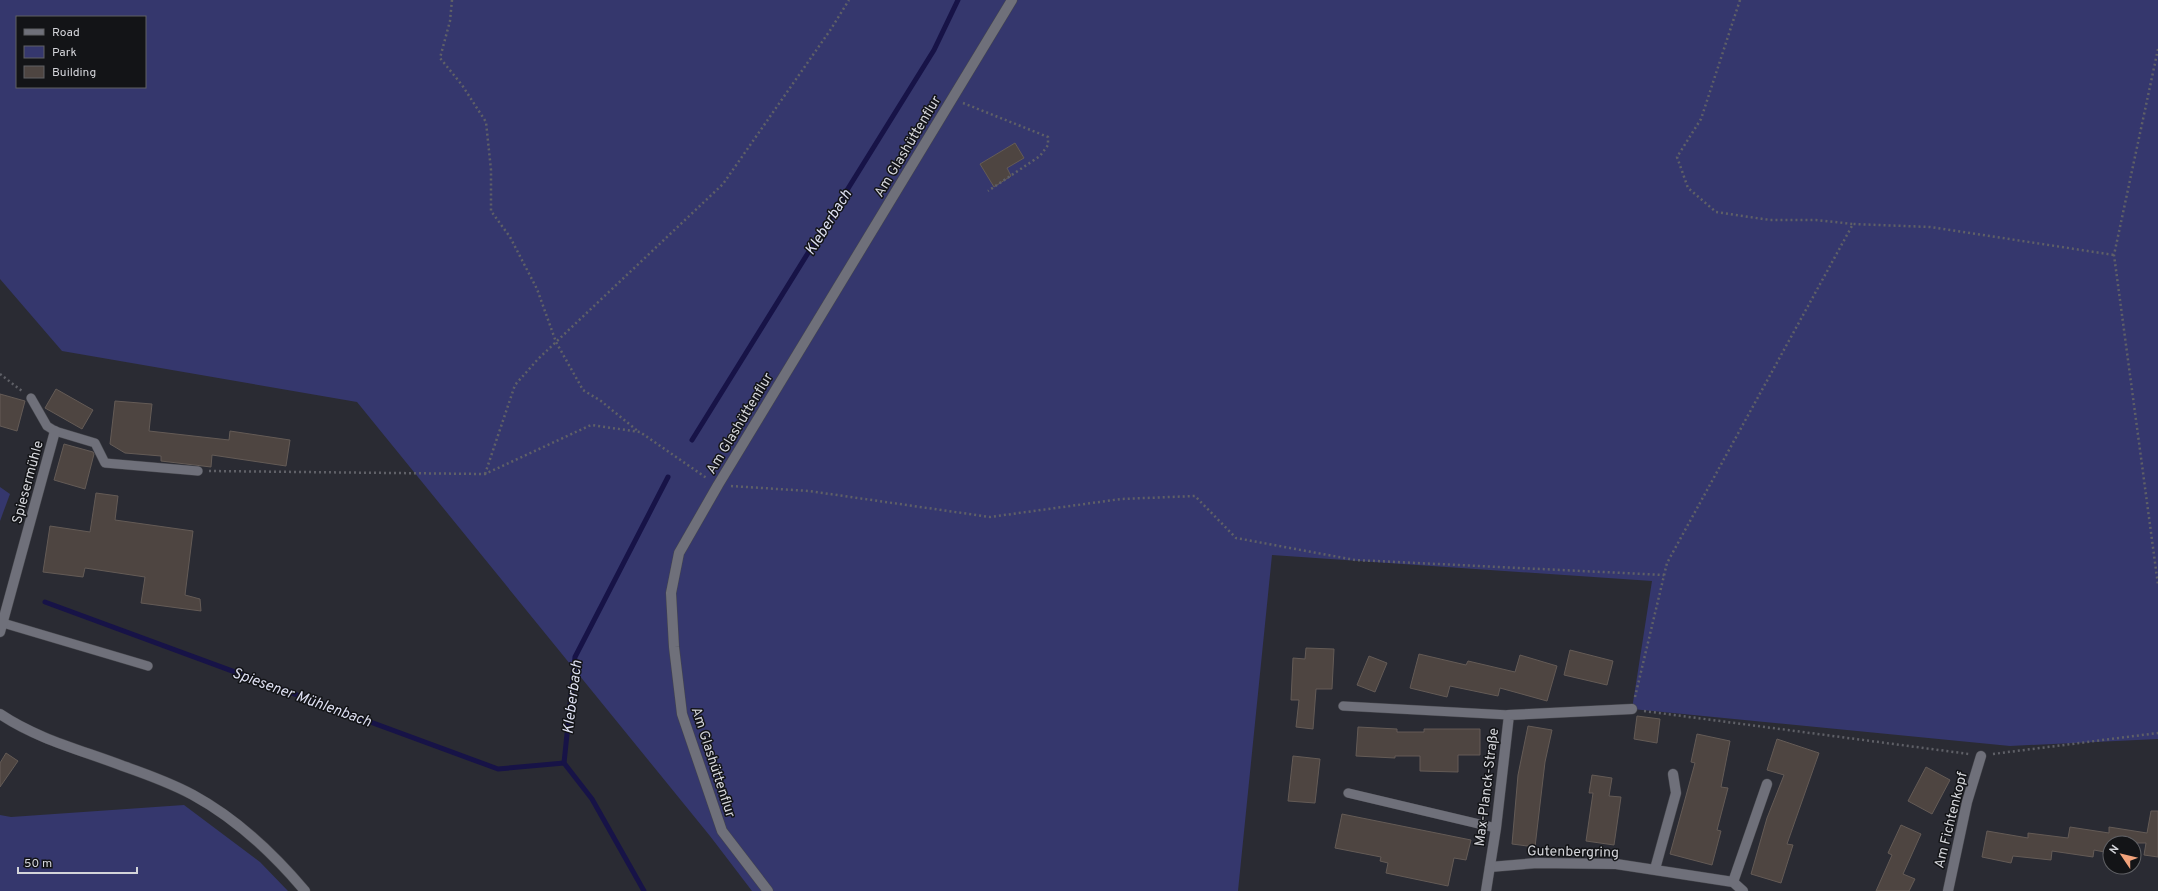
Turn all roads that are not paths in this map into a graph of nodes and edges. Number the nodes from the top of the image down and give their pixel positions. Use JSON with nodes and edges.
{"nodes":[{"id":1,"x":1012,"y":0,"type":"edge"},
{"id":2,"x":31,"y":398,"type":"road end"},
{"id":3,"x":55,"y":431,"type":"junction"},
{"id":4,"x":198,"y":471,"type":"road end"},
{"id":5,"x":1,"y":627,"type":"edge"},
{"id":6,"x":148,"y":666,"type":"dead end"},
{"id":7,"x":1343,"y":706,"type":"dead end"},
{"id":8,"x":1632,"y":709,"type":"road end"},
{"id":9,"x":0,"y":714,"type":"edge"},
{"id":10,"x":1509,"y":715,"type":"junction"},
{"id":11,"x":1981,"y":756,"type":"road end"},
{"id":12,"x":1673,"y":774,"type":"dead end"},
{"id":13,"x":1766,"y":784,"type":"dead end"},
{"id":14,"x":1348,"y":794,"type":"dead end"},
{"id":15,"x":1496,"y":828,"type":"junction"},
{"id":16,"x":1490,"y":867,"type":"junction"},
{"id":17,"x":1655,"y":869,"type":"junction"},
{"id":18,"x":1733,"y":882,"type":"junction"},
{"id":19,"x":305,"y":891,"type":"edge"},
{"id":20,"x":768,"y":891,"type":"edge"},
{"id":21,"x":1486,"y":891,"type":"edge"},
{"id":22,"x":1743,"y":891,"type":"edge"},
{"id":23,"x":1948,"y":891,"type":"edge"}],
"edges":[{"from":1,"to":20,"type":"street","name":"Am Glashüttenflur"},
{"from":2,"to":3,"type":"lane"},
{"from":3,"to":4,"type":"lane"},
{"from":3,"to":5,"type":"street","name":"Spiesermühle"},
{"from":5,"to":6,"type":"lane"},
{"from":7,"to":10,"type":"lane"},
{"from":8,"to":10,"type":"street","name":"Max-Planck-Straße"},
{"from":9,"to":19,"type":"street"},
{"from":10,"to":15,"type":"street","name":"Max-Planck-Straße"},
{"from":11,"to":23,"type":"street","name":"Am Fichtenkopf"},
{"from":12,"to":17,"type":"street"},
{"from":13,"to":18,"type":"street"},
{"from":14,"to":15,"type":"lane"},
{"from":15,"to":16,"type":"street","name":"Max-Planck-Straße"},
{"from":16,"to":17,"type":"street","name":"Gutenbergring"},
{"from":16,"to":21,"type":"street","name":"Max-Planck-Straße"},
{"from":17,"to":18,"type":"street","name":"Gutenbergring"},
{"from":18,"to":22,"type":"street"}]}
